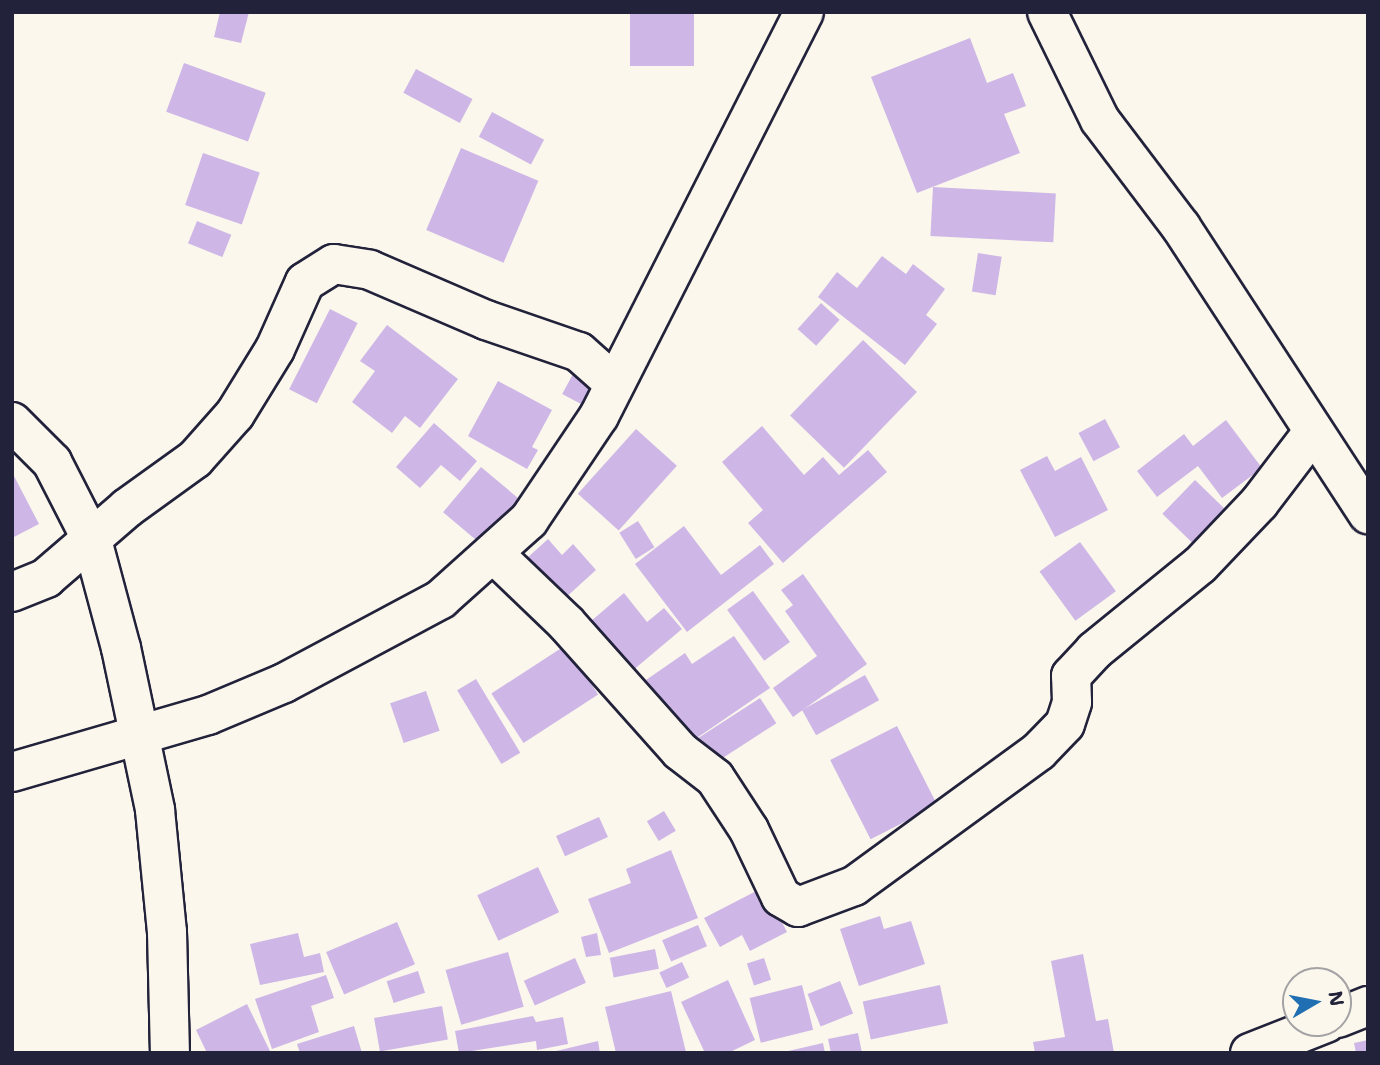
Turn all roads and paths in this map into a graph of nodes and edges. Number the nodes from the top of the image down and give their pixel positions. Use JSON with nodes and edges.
{"nodes":[{"id":1,"x":804,"y":12,"type":"edge"},
{"id":2,"x":1047,"y":12,"type":"edge"},
{"id":3,"x":615,"y":384,"type":"junction"},
{"id":4,"x":12,"y":422,"type":"edge"},
{"id":5,"x":1313,"y":432,"type":"junction"},
{"id":6,"x":1368,"y":514,"type":"edge"},
{"id":7,"x":92,"y":540,"type":"junction"},
{"id":8,"x":493,"y":553,"type":"junction"},
{"id":9,"x":12,"y":592,"type":"edge"},
{"id":10,"x":139,"y":734,"type":"junction"},
{"id":11,"x":12,"y":772,"type":"edge"},
{"id":12,"x":1291,"y":1037,"type":"edge"},
{"id":13,"x":170,"y":1053,"type":"edge"},
{"id":14,"x":1250,"y":1053,"type":"edge"}],
"edges":[{"from":1,"to":3,"type":"street"},
{"from":2,"to":5,"type":"street"},
{"from":3,"to":7,"type":"street"},
{"from":3,"to":8,"type":"street"},
{"from":4,"to":7,"type":"street"},
{"from":5,"to":6,"type":"street"},
{"from":5,"to":8,"type":"street"},
{"from":7,"to":9,"type":"street"},
{"from":7,"to":10,"type":"street"},
{"from":8,"to":10,"type":"street"},
{"from":10,"to":11,"type":"street"},
{"from":10,"to":13,"type":"street"},
{"from":12,"to":14,"type":"street"}]}
